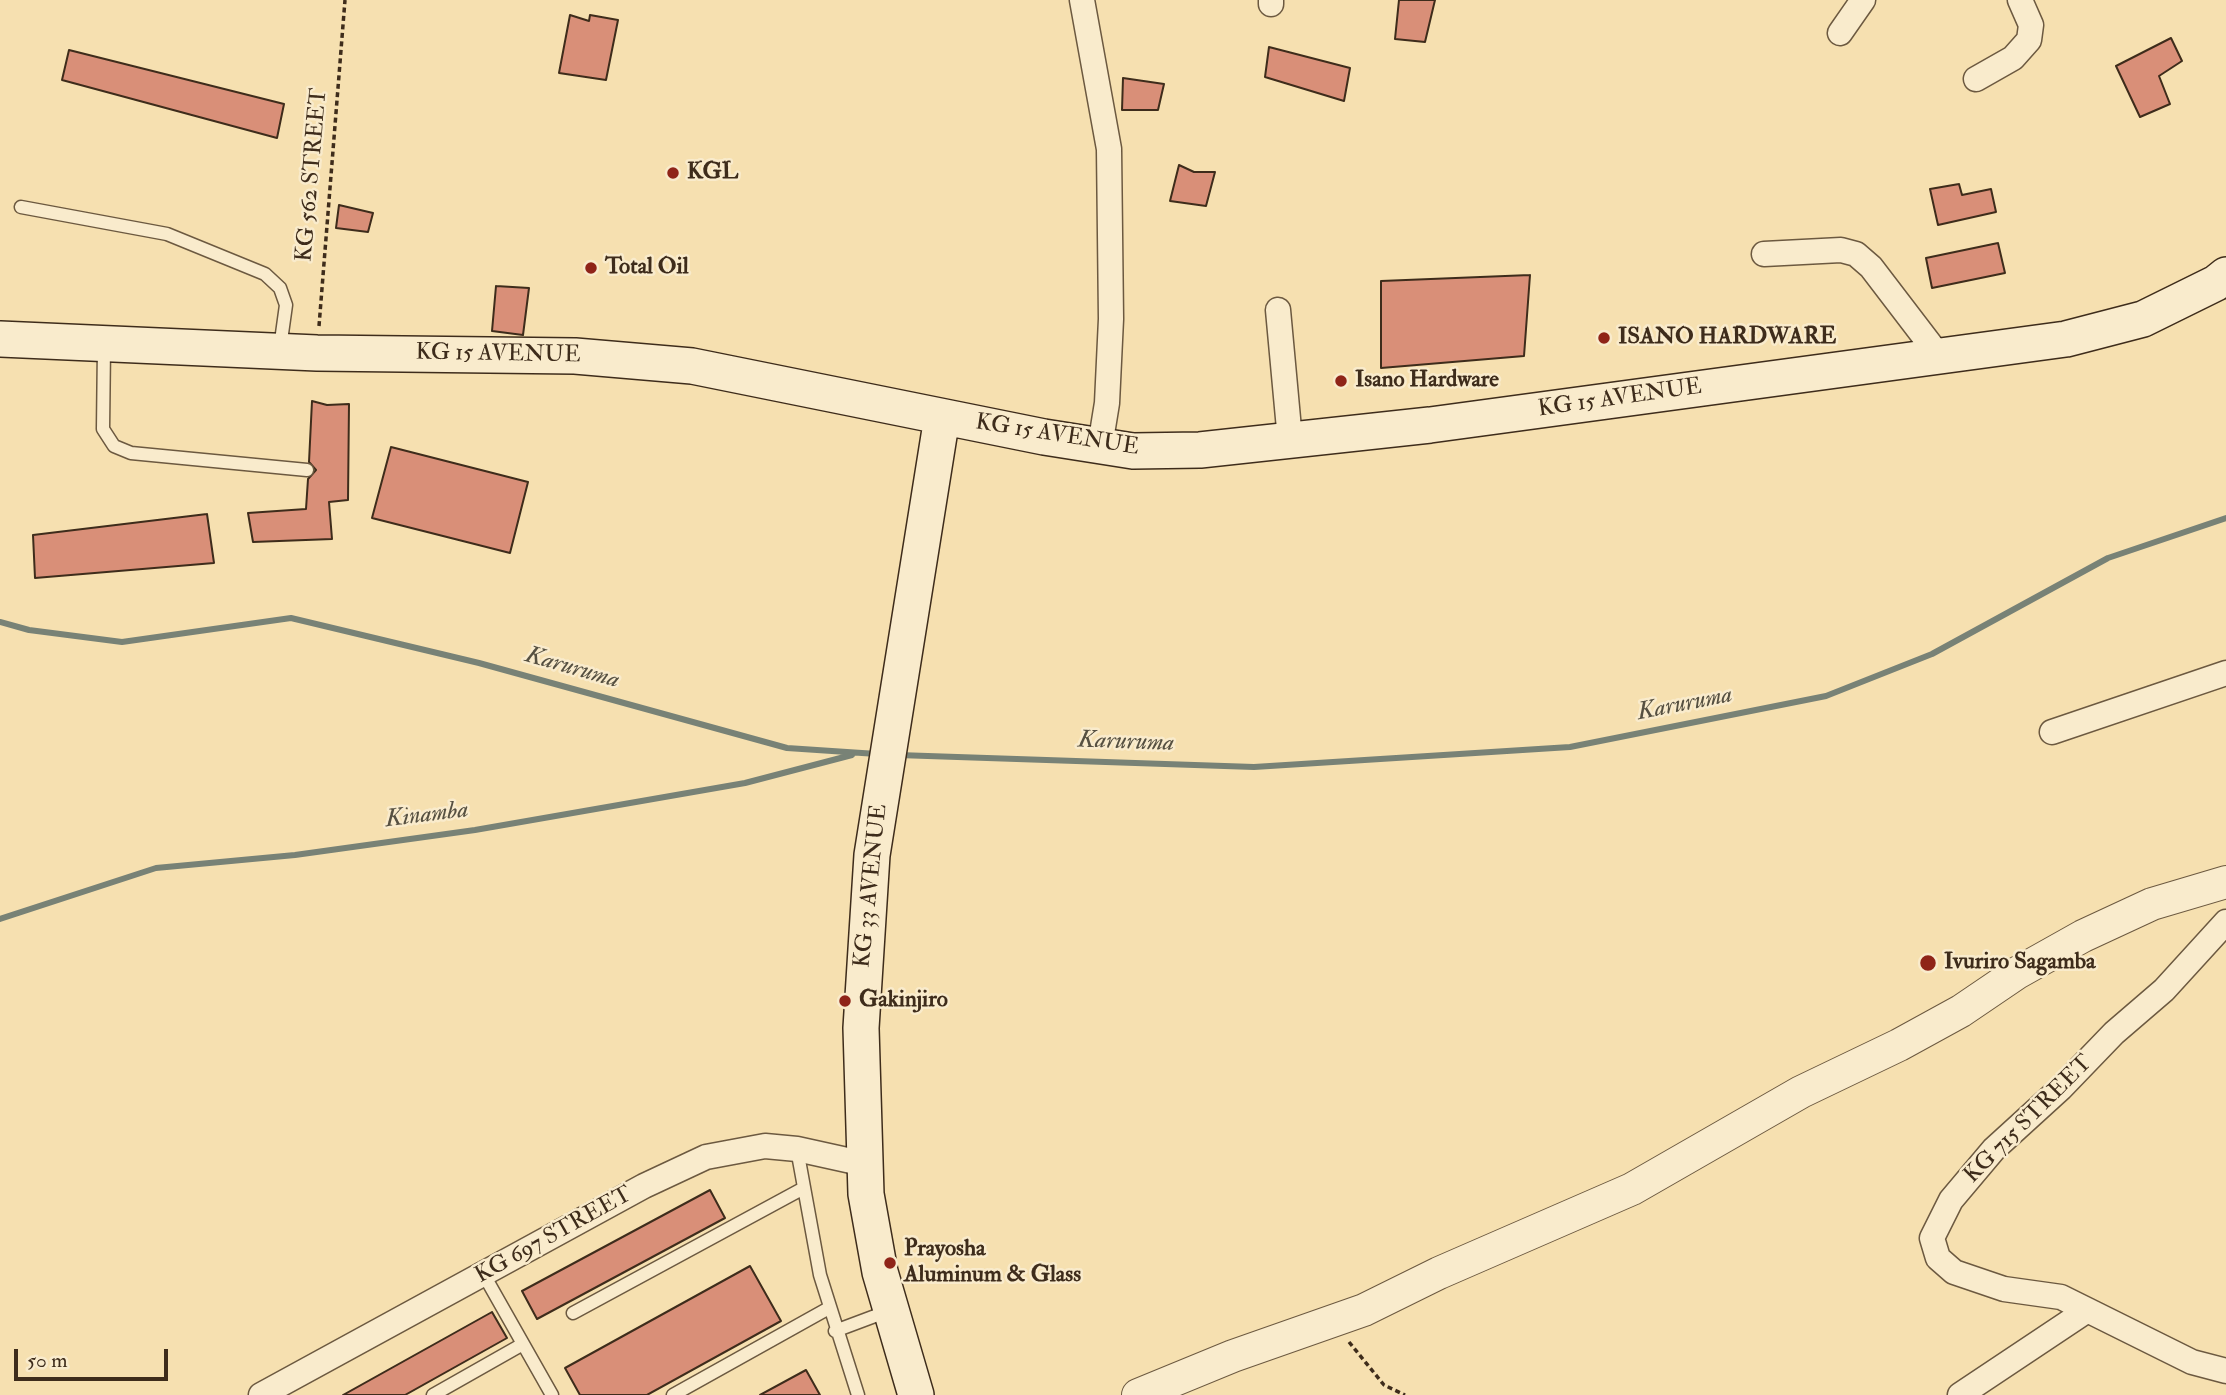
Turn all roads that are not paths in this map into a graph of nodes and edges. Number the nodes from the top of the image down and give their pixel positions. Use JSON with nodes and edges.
{"nodes":[{"id":1,"x":1082,"y":0,"type":"edge"},
{"id":2,"x":1863,"y":0,"type":"edge"},
{"id":3,"x":2020,"y":0,"type":"edge"},
{"id":4,"x":1840,"y":33,"type":"dead end"},
{"id":5,"x":1976,"y":79,"type":"dead end"},
{"id":6,"x":21,"y":207,"type":"dead end"},
{"id":7,"x":1764,"y":254,"type":"dead end"},
{"id":8,"x":2226,"y":275,"type":"edge"},
{"id":9,"x":1278,"y":310,"type":"dead end"},
{"id":10,"x":0,"y":339,"type":"edge"},
{"id":11,"x":104,"y":343,"type":"junction"},
{"id":12,"x":279,"y":351,"type":"junction"},
{"id":13,"x":1939,"y":356,"type":"junction"},
{"id":14,"x":942,"y":417,"type":"junction"},
{"id":15,"x":1290,"y":440,"type":"junction"},
{"id":16,"x":1100,"y":446,"type":"junction"},
{"id":17,"x":307,"y":470,"type":"dead end"},
{"id":18,"x":2226,"y":673,"type":"edge"},
{"id":19,"x":2052,"y":732,"type":"dead end"},
{"id":20,"x":2226,"y":882,"type":"edge"},
{"id":21,"x":2226,"y":922,"type":"edge"},
{"id":22,"x":797,"y":1149,"type":"junction"},
{"id":23,"x":864,"y":1164,"type":"junction"},
{"id":24,"x":802,"y":1189,"type":"junction"},
{"id":25,"x":484,"y":1275,"type":"junction"},
{"id":26,"x":829,"y":1308,"type":"junction"},
{"id":27,"x":891,"y":1310,"type":"junction"},
{"id":28,"x":2086,"y":1311,"type":"junction"},
{"id":29,"x":573,"y":1312,"type":"dead end"},
{"id":30,"x":835,"y":1331,"type":"junction"},
{"id":31,"x":523,"y":1344,"type":"junction"},
{"id":32,"x":2226,"y":1371,"type":"edge"},
{"id":33,"x":261,"y":1395,"type":"edge"},
{"id":34,"x":433,"y":1395,"type":"edge"},
{"id":35,"x":552,"y":1395,"type":"edge"},
{"id":36,"x":673,"y":1395,"type":"edge"},
{"id":37,"x":858,"y":1395,"type":"edge"},
{"id":38,"x":916,"y":1395,"type":"edge"},
{"id":39,"x":1138,"y":1395,"type":"edge"},
{"id":40,"x":1960,"y":1395,"type":"edge"}],
"edges":[{"from":1,"to":16,"type":"street"},
{"from":2,"to":4,"type":"street"},
{"from":3,"to":5,"type":"street"},
{"from":6,"to":12,"type":"lane"},
{"from":7,"to":13,"type":"street"},
{"from":8,"to":13,"type":"main road","name":"KG 15 AVENUE"},
{"from":9,"to":15,"type":"street"},
{"from":10,"to":11,"type":"main road","name":"KG 15 AVENUE"},
{"from":11,"to":12,"type":"main road","name":"KG 15 AVENUE"},
{"from":11,"to":17,"type":"lane"},
{"from":12,"to":14,"type":"main road","name":"KG 15 AVENUE"},
{"from":13,"to":15,"type":"main road","name":"KG 15 AVENUE"},
{"from":14,"to":16,"type":"main road","name":"KG 15 AVENUE"},
{"from":14,"to":23,"type":"main road","name":"KG 33 AVENUE"},
{"from":15,"to":16,"type":"main road","name":"KG 15 AVENUE"},
{"from":18,"to":19,"type":"street"},
{"from":20,"to":39,"type":"street"},
{"from":21,"to":28,"type":"street","name":"KG 715 STREET"},
{"from":22,"to":23,"type":"street","name":"KG 697 STREET"},
{"from":22,"to":24,"type":"lane"},
{"from":22,"to":25,"type":"street","name":"KG 697 STREET"},
{"from":23,"to":27,"type":"main road","name":"KG 33 AVENUE"},
{"from":24,"to":26,"type":"lane"},
{"from":24,"to":29,"type":"lane"},
{"from":25,"to":31,"type":"lane"},
{"from":25,"to":33,"type":"street","name":"KG 697 STREET"},
{"from":26,"to":30,"type":"lane"},
{"from":26,"to":36,"type":"lane"},
{"from":27,"to":30,"type":"lane"},
{"from":27,"to":38,"type":"main road","name":"KG 33 AVENUE"},
{"from":28,"to":32,"type":"street","name":"KG 715 STREET"},
{"from":28,"to":40,"type":"street"},
{"from":30,"to":37,"type":"lane"},
{"from":31,"to":34,"type":"lane"},
{"from":31,"to":35,"type":"lane"}]}
